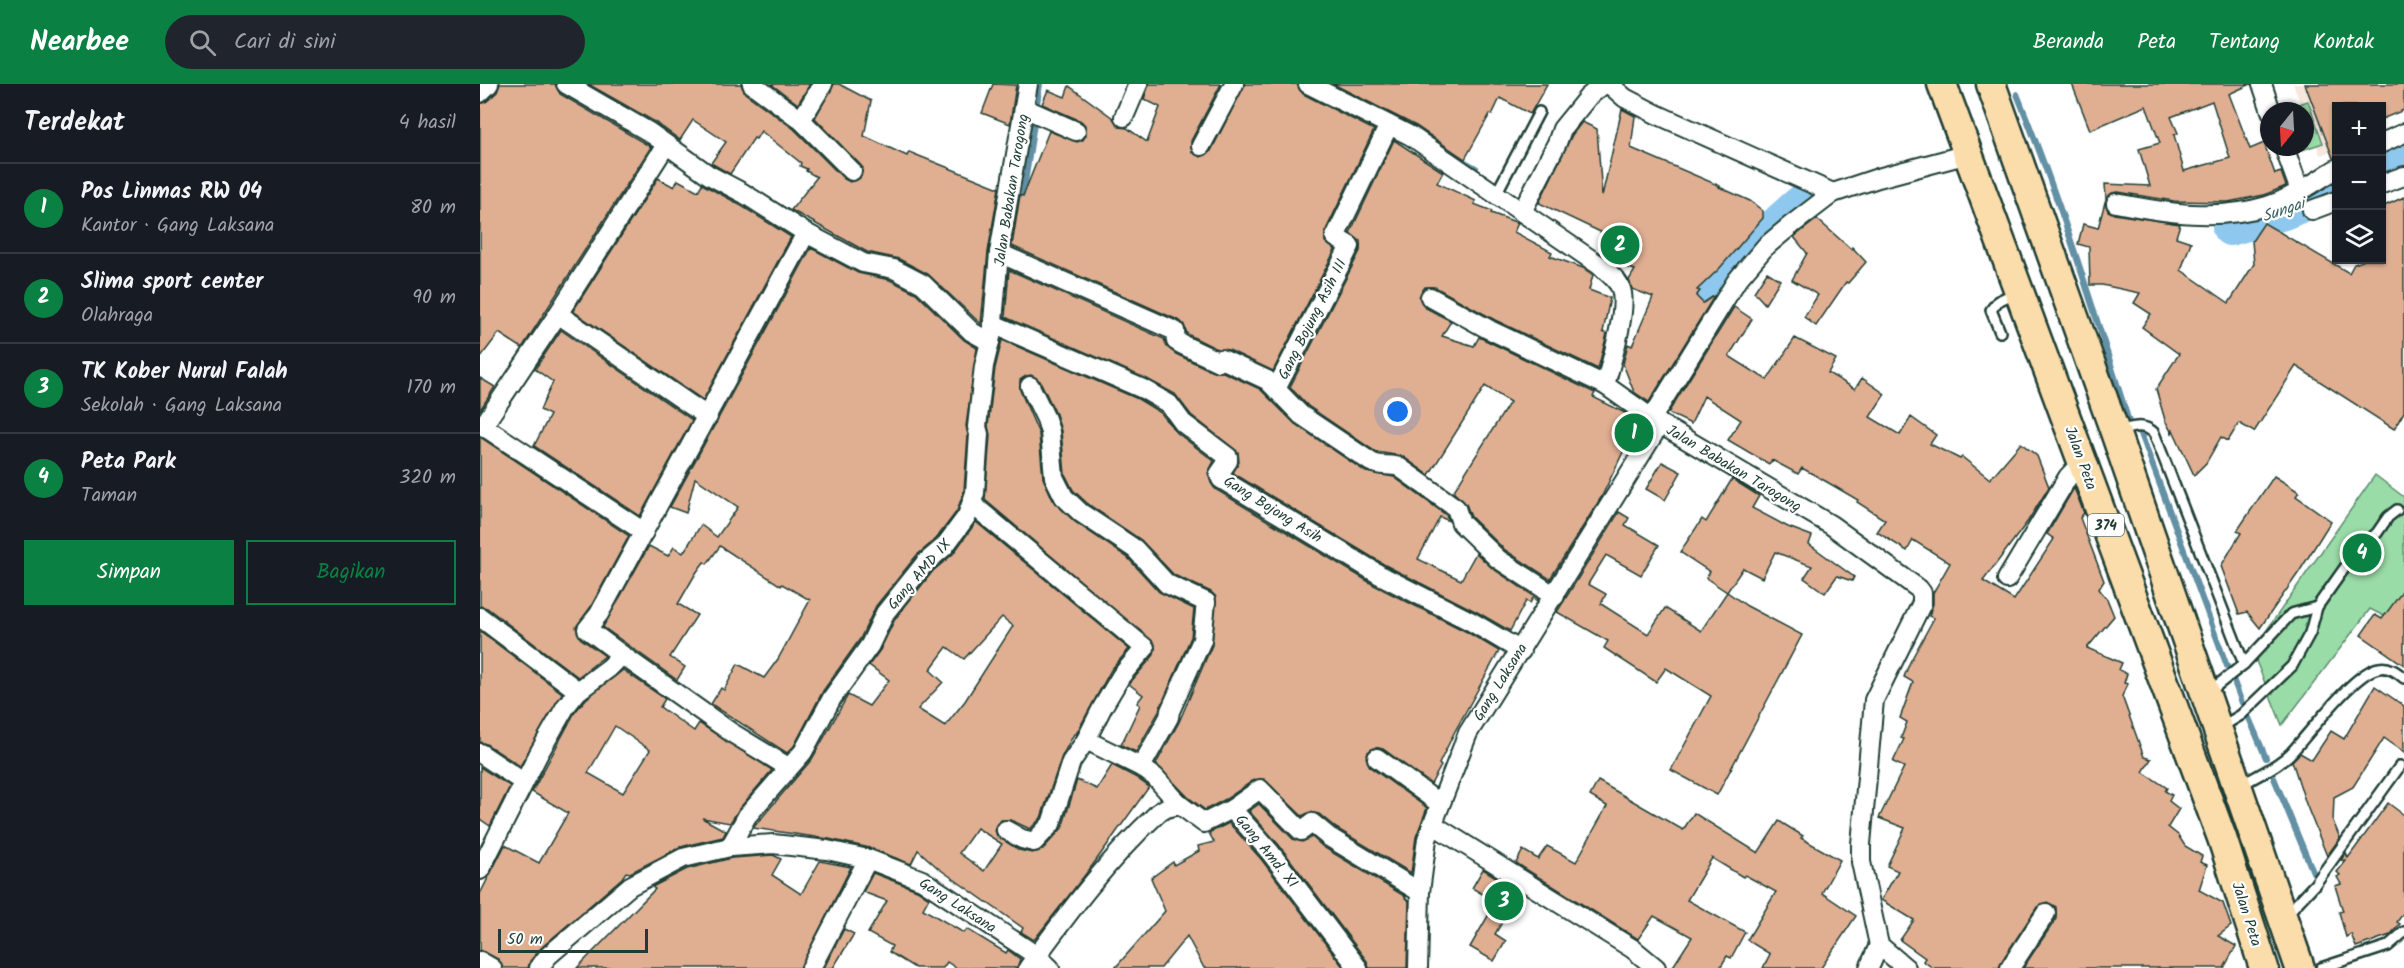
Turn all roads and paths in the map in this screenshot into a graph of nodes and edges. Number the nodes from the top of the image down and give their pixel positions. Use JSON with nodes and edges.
{"nodes":[{"id":1,"x":489,"y":84,"type":"edge"},
{"id":2,"x":566,"y":84,"type":"edge"},
{"id":3,"x":752,"y":84,"type":"edge"},
{"id":4,"x":824,"y":84,"type":"edge"},
{"id":5,"x":1028,"y":84,"type":"edge"},
{"id":6,"x":1138,"y":84,"type":"edge"},
{"id":7,"x":1234,"y":84,"type":"edge"},
{"id":8,"x":1308,"y":84,"type":"edge"},
{"id":9,"x":1604,"y":84,"type":"edge"},
{"id":10,"x":1609,"y":84,"type":"edge"},
{"id":11,"x":1942,"y":84,"type":"edge"},
{"id":12,"x":1991,"y":84,"type":"edge"},
{"id":13,"x":2262,"y":84,"type":"edge"},
{"id":14,"x":480,"y":93,"type":"edge"},
{"id":15,"x":2268,"y":102,"type":"edge"},
{"id":16,"x":1024,"y":108,"type":"junction"},
{"id":17,"x":1539,"y":112,"type":"dead end"},
{"id":18,"x":1124,"y":117,"type":"dead end"},
{"id":19,"x":801,"y":120,"type":"junction"},
{"id":20,"x":1389,"y":125,"type":"junction"},
{"id":21,"x":1076,"y":131,"type":"dead end"},
{"id":22,"x":2404,"y":134,"type":"edge"},
{"id":23,"x":2386,"y":141,"type":"edge"},
{"id":24,"x":666,"y":145,"type":"junction"},
{"id":25,"x":1201,"y":146,"type":"dead end"},
{"id":26,"x":1968,"y":154,"type":"junction"},
{"id":27,"x":2287,"y":156,"type":"edge"},
{"id":28,"x":852,"y":171,"type":"dead end"},
{"id":29,"x":2332,"y":172,"type":"edge"},
{"id":30,"x":2404,"y":176,"type":"edge"},
{"id":31,"x":2386,"y":183,"type":"edge"},
{"id":32,"x":2300,"y":191,"type":"junction"},
{"id":33,"x":1833,"y":193,"type":"junction"},
{"id":34,"x":1496,"y":194,"type":"junction"},
{"id":35,"x":2116,"y":203,"type":"dead end"},
{"id":36,"x":2332,"y":203,"type":"edge"},
{"id":37,"x":2312,"y":210,"type":"dead end"},
{"id":38,"x":1522,"y":212,"type":"junction"},
{"id":39,"x":806,"y":232,"type":"junction"},
{"id":40,"x":999,"y":253,"type":"junction"},
{"id":41,"x":2019,"y":292,"type":"junction"},
{"id":42,"x":1430,"y":297,"type":"dead end"},
{"id":43,"x":558,"y":314,"type":"junction"},
{"id":44,"x":997,"y":331,"type":"junction"},
{"id":45,"x":2000,"y":332,"type":"dead end"},
{"id":46,"x":1605,"y":385,"type":"junction"},
{"id":47,"x":1030,"y":386,"type":"dead end"},
{"id":48,"x":1275,"y":389,"type":"junction"},
{"id":49,"x":1650,"y":416,"type":"junction"},
{"id":50,"x":708,"y":417,"type":"junction"},
{"id":51,"x":482,"y":425,"type":"edge"},
{"id":52,"x":2115,"y":432,"type":"junction"},
{"id":53,"x":2082,"y":462,"type":"junction"},
{"id":54,"x":972,"y":504,"type":"junction"},
{"id":55,"x":2397,"y":510,"type":"dead end"},
{"id":56,"x":644,"y":531,"type":"junction"},
{"id":57,"x":2007,"y":579,"type":"dead end"},
{"id":58,"x":1555,"y":596,"type":"junction"},
{"id":59,"x":2317,"y":607,"type":"junction"},
{"id":60,"x":480,"y":617,"type":"edge"},
{"id":61,"x":1521,"y":651,"type":"junction"},
{"id":62,"x":622,"y":655,"type":"junction"},
{"id":63,"x":2244,"y":664,"type":"junction"},
{"id":64,"x":2404,"y":678,"type":"edge"},
{"id":65,"x":578,"y":691,"type":"junction"},
{"id":66,"x":2205,"y":694,"type":"junction"},
{"id":67,"x":2217,"y":730,"type":"junction"},
{"id":68,"x":1086,"y":740,"type":"junction"},
{"id":69,"x":480,"y":753,"type":"edge"},
{"id":70,"x":1377,"y":758,"type":"dead end"},
{"id":71,"x":2400,"y":766,"type":"dead end"},
{"id":72,"x":788,"y":767,"type":"junction"},
{"id":73,"x":1141,"y":767,"type":"junction"},
{"id":74,"x":524,"y":782,"type":"junction"},
{"id":75,"x":2237,"y":788,"type":"junction"},
{"id":76,"x":1440,"y":804,"type":"junction"},
{"id":77,"x":1180,"y":805,"type":"junction"},
{"id":78,"x":1233,"y":809,"type":"junction"},
{"id":79,"x":1432,"y":824,"type":"junction"},
{"id":80,"x":2252,"y":829,"type":"junction"},
{"id":81,"x":1006,"y":830,"type":"dead end"},
{"id":82,"x":2222,"y":838,"type":"junction"},
{"id":83,"x":730,"y":847,"type":"junction"},
{"id":84,"x":868,"y":859,"type":"junction"},
{"id":85,"x":480,"y":870,"type":"edge"},
{"id":86,"x":1420,"y":892,"type":"junction"},
{"id":87,"x":2046,"y":913,"type":"dead end"},
{"id":88,"x":2282,"y":919,"type":"junction"},
{"id":89,"x":2404,"y":932,"type":"edge"},
{"id":90,"x":1879,"y":945,"type":"junction"},
{"id":91,"x":480,"y":961,"type":"edge"},
{"id":92,"x":1038,"y":964,"type":"edge"},
{"id":93,"x":492,"y":968,"type":"edge"},
{"id":94,"x":539,"y":968,"type":"edge"},
{"id":95,"x":811,"y":968,"type":"edge"},
{"id":96,"x":1358,"y":968,"type":"edge"},
{"id":97,"x":1418,"y":968,"type":"edge"},
{"id":98,"x":1656,"y":968,"type":"edge"},
{"id":99,"x":1869,"y":968,"type":"edge"},
{"id":100,"x":1906,"y":968,"type":"edge"},
{"id":101,"x":2010,"y":968,"type":"edge"},
{"id":102,"x":2264,"y":968,"type":"edge"},
{"id":103,"x":2300,"y":968,"type":"edge"},
{"id":104,"x":2321,"y":968,"type":"edge"}],
"edges":[{"from":1,"to":14,"type":"street"},
{"from":2,"to":24,"type":"street"},
{"from":3,"to":19,"type":"street"},
{"from":4,"to":19,"type":"street"},
{"from":5,"to":16,"type":"street","name":"Jalan Babakan Tarogong"},
{"from":6,"to":18,"type":"street"},
{"from":7,"to":25,"type":"street"},
{"from":8,"to":20,"type":"street"},
{"from":9,"to":38,"type":"street"},
{"from":10,"to":33,"type":"street"},
{"from":11,"to":26,"type":"main road","name":"Jalan Peta","number":"374"},
{"from":12,"to":52,"type":"main road","name":"Jalan Peta","number":"374"},
{"from":13,"to":15,"type":"street"},
{"from":16,"to":21,"type":"street"},
{"from":16,"to":40,"type":"street","name":"Jalan Babakan Tarogong"},
{"from":17,"to":34,"type":"lane"},
{"from":19,"to":28,"type":"street"},
{"from":20,"to":34,"type":"street"},
{"from":20,"to":48,"type":"street","name":"Gang Bojung Asih III"},
{"from":22,"to":23,"type":"street"},
{"from":24,"to":39,"type":"street"},
{"from":24,"to":43,"type":"street"},
{"from":26,"to":33,"type":"street"},
{"from":26,"to":41,"type":"main road","name":"Jalan Peta","number":"374"},
{"from":27,"to":32,"type":"street"},
{"from":29,"to":32,"type":"street"},
{"from":30,"to":31,"type":"street"},
{"from":32,"to":35,"type":"street"},
{"from":33,"to":49,"type":"street","name":"Gang Laksana"},
{"from":34,"to":38,"type":"street"},
{"from":36,"to":37,"type":"street"},
{"from":38,"to":46,"type":"street"},
{"from":39,"to":44,"type":"street"},
{"from":39,"to":50,"type":"street"},
{"from":40,"to":44,"type":"street","name":"Jalan Babakan Tarogong"},
{"from":40,"to":48,"type":"street"},
{"from":41,"to":45,"type":"lane"},
{"from":41,"to":53,"type":"main road","name":"Jalan Peta","number":"374"},
{"from":42,"to":46,"type":"street","name":"Jalan Babakan Tarogong"},
{"from":43,"to":50,"type":"street"},
{"from":43,"to":51,"type":"street"},
{"from":44,"to":54,"type":"street","name":"Gang AMD IX"},
{"from":44,"to":61,"type":"street","name":"Gang Bojong Asih"},
{"from":46,"to":49,"type":"street","name":"Jalan Babakan Tarogong"},
{"from":47,"to":73,"type":"street"},
{"from":48,"to":58,"type":"street"},
{"from":49,"to":58,"type":"street","name":"Gang Laksana"},
{"from":49,"to":90,"type":"street","name":"Jalan Babakan Tarogong"},
{"from":50,"to":56,"type":"street"},
{"from":51,"to":56,"type":"street"},
{"from":52,"to":63,"type":"lane"},
{"from":52,"to":66,"type":"main road","name":"Jalan Peta","number":"374"},
{"from":53,"to":57,"type":"street"},
{"from":53,"to":82,"type":"main road","name":"Jalan Peta","number":"374"},
{"from":54,"to":68,"type":"street"},
{"from":54,"to":72,"type":"street","name":"Gang AMD IX"},
{"from":55,"to":59,"type":"lane"},
{"from":56,"to":62,"type":"street"},
{"from":58,"to":61,"type":"street","name":"Gang Laksana"},
{"from":59,"to":63,"type":"lane"},
{"from":59,"to":67,"type":"lane"},
{"from":60,"to":65,"type":"street"},
{"from":61,"to":76,"type":"street","name":"Gang Laksana"},
{"from":62,"to":65,"type":"street"},
{"from":62,"to":72,"type":"street"},
{"from":63,"to":66,"type":"lane"},
{"from":64,"to":75,"type":"lane"},
{"from":65,"to":74,"type":"street"},
{"from":66,"to":67,"type":"main road","name":"Jalan Peta","number":"374"},
{"from":67,"to":75,"type":"main road","name":"Jalan Peta","number":"374"},
{"from":68,"to":73,"type":"street"},
{"from":68,"to":81,"type":"street"},
{"from":69,"to":74,"type":"street"},
{"from":70,"to":76,"type":"street"},
{"from":71,"to":88,"type":"lane"},
{"from":72,"to":83,"type":"street","name":"Gang AMD IX"},
{"from":73,"to":77,"type":"street"},
{"from":74,"to":85,"type":"street"},
{"from":75,"to":80,"type":"main road","name":"Jalan Peta","number":"374"},
{"from":76,"to":79,"type":"street","name":"Gang Laksana"},
{"from":77,"to":78,"type":"street","name":"Gang Amd. XI"},
{"from":77,"to":92,"type":"street"},
{"from":78,"to":86,"type":"street"},
{"from":78,"to":96,"type":"street","name":"Gang Amd. XI"},
{"from":79,"to":86,"type":"street","name":"Gang Laksana"},
{"from":79,"to":98,"type":"street"},
{"from":80,"to":82,"type":"main road"},
{"from":80,"to":88,"type":"main road","name":"Jalan Peta","number":"374"},
{"from":82,"to":102,"type":"main road","name":"Jalan Peta","number":"374"},
{"from":83,"to":84,"type":"street","name":"Gang Laksana"},
{"from":83,"to":94,"type":"street","name":"Gang Laksana"},
{"from":84,"to":92,"type":"street","name":"Gang Laksana"},
{"from":84,"to":95,"type":"street"},
{"from":86,"to":97,"type":"street","name":"Gang Laksana"},
{"from":87,"to":101,"type":"street"},
{"from":88,"to":103,"type":"main road","name":"Jalan Peta","number":"374"},
{"from":89,"to":104,"type":"lane"},
{"from":90,"to":99,"type":"street"},
{"from":90,"to":100,"type":"street"},
{"from":91,"to":93,"type":"street"}]}
